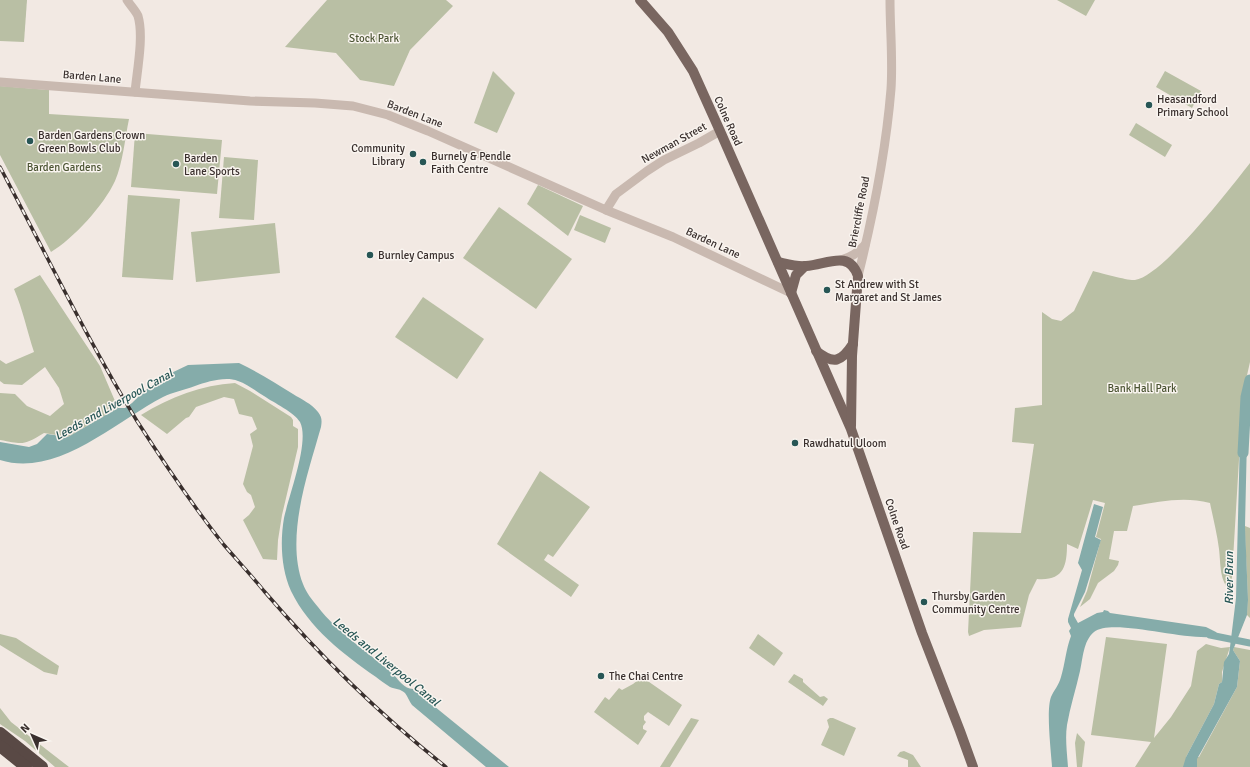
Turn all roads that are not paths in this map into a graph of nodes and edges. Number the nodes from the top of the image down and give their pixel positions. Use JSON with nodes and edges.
{"nodes":[{"id":1,"x":127,"y":0,"type":"edge"},
{"id":2,"x":640,"y":0,"type":"edge"},
{"id":3,"x":890,"y":0,"type":"edge"},
{"id":4,"x":0,"y":82,"type":"edge"},
{"id":5,"x":135,"y":92,"type":"junction"},
{"id":6,"x":720,"y":131,"type":"junction"},
{"id":7,"x":606,"y":210,"type":"junction"},
{"id":8,"x":866,"y":244,"type":"junction"},
{"id":9,"x":841,"y":260,"type":"junction"},
{"id":10,"x":778,"y":262,"type":"junction"},
{"id":11,"x":805,"y":266,"type":"junction"},
{"id":12,"x":858,"y":276,"type":"junction"},
{"id":13,"x":791,"y":293,"type":"junction"},
{"id":14,"x":853,"y":344,"type":"junction"},
{"id":15,"x":816,"y":350,"type":"junction"},
{"id":16,"x":851,"y":429,"type":"junction"},
{"id":17,"x":0,"y":733,"type":"edge"},
{"id":18,"x":0,"y":746,"type":"edge"},
{"id":19,"x":26,"y":767,"type":"edge"},
{"id":20,"x":42,"y":767,"type":"edge"},
{"id":21,"x":973,"y":767,"type":"edge"}],
"edges":[{"from":1,"to":5,"type":"street"},
{"from":2,"to":6,"type":"main road","name":"Colne Road"},
{"from":3,"to":8,"type":"street","name":"Briercliffe Road"},
{"from":4,"to":5,"type":"street","name":"Barden Lane"},
{"from":5,"to":7,"type":"street","name":"Barden Lane"},
{"from":6,"to":7,"type":"street","name":"Newman Street"},
{"from":6,"to":10,"type":"main road","name":"Colne Road"},
{"from":7,"to":13,"type":"street","name":"Barden Lane"},
{"from":8,"to":9,"type":"street"},
{"from":8,"to":12,"type":"street","name":"Briercliffe Road"},
{"from":9,"to":11,"type":"main road"},
{"from":9,"to":12,"type":"main road"},
{"from":10,"to":11,"type":"main road"},
{"from":10,"to":13,"type":"main road","name":"Colne Road"},
{"from":11,"to":13,"type":"main road"},
{"from":12,"to":14,"type":"main road","name":"Briercliffe Road"},
{"from":13,"to":15,"type":"main road","name":"Colne Road"},
{"from":14,"to":15,"type":"main road"},
{"from":14,"to":16,"type":"main road","name":"Briercliffe Road"},
{"from":15,"to":16,"type":"main road","name":"Colne Road"},
{"from":16,"to":21,"type":"main road","name":"Colne Road"},
{"from":17,"to":20,"type":"highway"},
{"from":18,"to":19,"type":"highway"}]}
